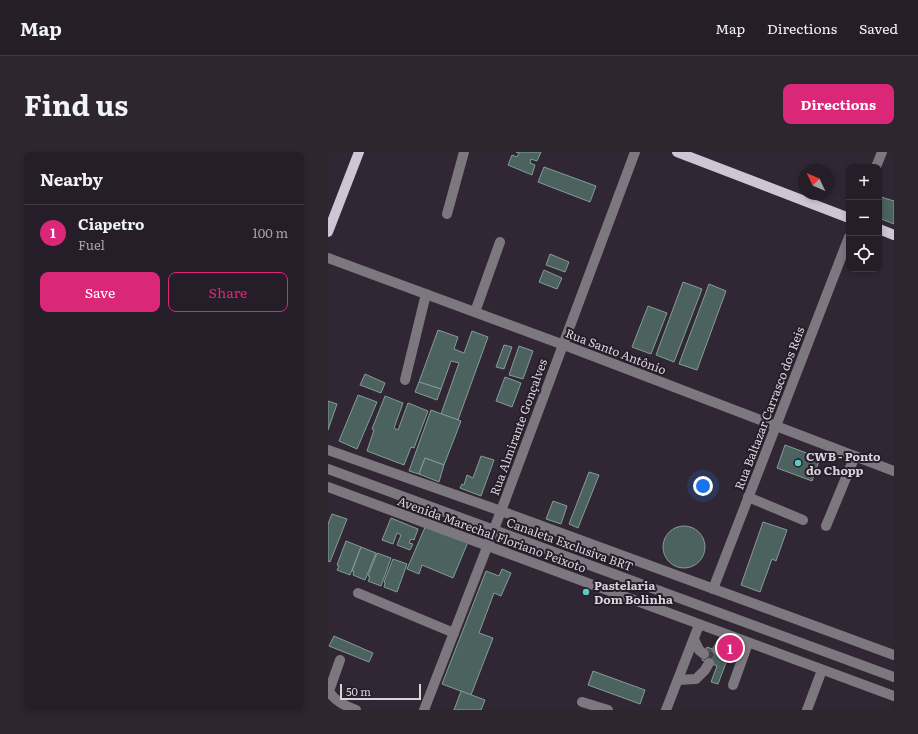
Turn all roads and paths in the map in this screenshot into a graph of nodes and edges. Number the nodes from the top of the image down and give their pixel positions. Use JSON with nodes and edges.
{"nodes":[{"id":1,"x":359,"y":152,"type":"edge"},
{"id":2,"x":464,"y":152,"type":"edge"},
{"id":3,"x":635,"y":152,"type":"edge"},
{"id":4,"x":677,"y":152,"type":"edge"},
{"id":5,"x":882,"y":152,"type":"edge"},
{"id":6,"x":877,"y":164,"type":"edge"},
{"id":7,"x":447,"y":214,"type":"dead end"},
{"id":8,"x":846,"y":217,"type":"edge"},
{"id":9,"x":882,"y":231,"type":"edge"},
{"id":10,"x":328,"y":232,"type":"edge"},
{"id":11,"x":894,"y":235,"type":"edge"},
{"id":12,"x":500,"y":242,"type":"dead end"},
{"id":13,"x":846,"y":244,"type":"edge"},
{"id":14,"x":328,"y":258,"type":"edge"},
{"id":15,"x":426,"y":294,"type":"junction"},
{"id":16,"x":474,"y":312,"type":"junction"},
{"id":17,"x":563,"y":345,"type":"junction"},
{"id":18,"x":405,"y":380,"type":"dead end"},
{"id":19,"x":776,"y":427,"type":"junction"},
{"id":20,"x":328,"y":450,"type":"edge"},
{"id":21,"x":855,"y":456,"type":"junction"},
{"id":22,"x":328,"y":469,"type":"edge"},
{"id":23,"x":894,"y":471,"type":"edge"},
{"id":24,"x":328,"y":487,"type":"edge"},
{"id":25,"x":748,"y":497,"type":"junction"},
{"id":26,"x":501,"y":511,"type":"junction"},
{"id":27,"x":803,"y":520,"type":"dead end"},
{"id":28,"x":826,"y":526,"type":"dead end"},
{"id":29,"x":494,"y":530,"type":"junction"},
{"id":30,"x":487,"y":546,"type":"junction"},
{"id":31,"x":713,"y":589,"type":"junction"},
{"id":32,"x":358,"y":593,"type":"dead end"},
{"id":33,"x":699,"y":624,"type":"junction"},
{"id":34,"x":454,"y":633,"type":"junction"},
{"id":35,"x":727,"y":635,"type":"junction"},
{"id":36,"x":694,"y":639,"type":"junction"},
{"id":37,"x":748,"y":643,"type":"junction"},
{"id":38,"x":717,"y":650,"type":"dead end"},
{"id":39,"x":704,"y":654,"type":"tunnel mouth"},
{"id":40,"x":894,"y":655,"type":"edge"},
{"id":41,"x":340,"y":660,"type":"dead end"},
{"id":42,"x":710,"y":663,"type":"dead end"},
{"id":43,"x":822,"y":670,"type":"junction"},
{"id":44,"x":894,"y":677,"type":"edge"},
{"id":45,"x":678,"y":680,"type":"junction"},
{"id":46,"x":732,"y":685,"type":"dead end"},
{"id":47,"x":894,"y":696,"type":"edge"},
{"id":48,"x":582,"y":702,"type":"dead end"},
{"id":49,"x":356,"y":710,"type":"edge"},
{"id":50,"x":424,"y":710,"type":"edge"},
{"id":51,"x":608,"y":710,"type":"edge"},
{"id":52,"x":666,"y":710,"type":"edge"},
{"id":53,"x":807,"y":710,"type":"edge"}],
"edges":[{"from":1,"to":10,"type":"main road"},
{"from":2,"to":7,"type":"street"},
{"from":3,"to":17,"type":"street","name":"Rua Almirante Gonçalves"},
{"from":4,"to":8,"type":"main road"},
{"from":5,"to":6,"type":"street"},
{"from":9,"to":11,"type":"main road"},
{"from":12,"to":16,"type":"street"},
{"from":13,"to":19,"type":"street","name":"Rua Baltazar Carrasco dos Reis"},
{"from":14,"to":15,"type":"street","name":"Rua Santo Antônio"},
{"from":15,"to":16,"type":"street","name":"Rua Santo Antônio"},
{"from":15,"to":18,"type":"street"},
{"from":16,"to":17,"type":"street","name":"Rua Santo Antônio"},
{"from":17,"to":19,"type":"street","name":"Rua Santo Antônio"},
{"from":17,"to":26,"type":"street","name":"Rua Almirante Gonçalves"},
{"from":19,"to":21,"type":"street","name":"Rua Santo Antônio"},
{"from":19,"to":25,"type":"street","name":"Rua Baltazar Carrasco dos Reis"},
{"from":20,"to":26,"type":"street","name":"Avenida Marechal Floriano Peixoto"},
{"from":21,"to":23,"type":"street","name":"Rua Santo Antônio"},
{"from":21,"to":28,"type":"street"},
{"from":22,"to":29,"type":"street","name":"Canaleta Exclusiva BRT"},
{"from":24,"to":30,"type":"street","name":"Avenida Marechal Floriano Peixoto"},
{"from":25,"to":27,"type":"street"},
{"from":25,"to":31,"type":"street","name":"Rua Baltazar Carrasco dos Reis"},
{"from":26,"to":29,"type":"street","name":"Rua Almirante Gonçalves"},
{"from":26,"to":31,"type":"street","name":"Avenida Marechal Floriano Peixoto"},
{"from":29,"to":30,"type":"street","name":"Rua Almirante Gonçalves"},
{"from":29,"to":44,"type":"street","name":"Canaleta Exclusiva BRT"},
{"from":30,"to":33,"type":"street","name":"Avenida Marechal Floriano Peixoto"},
{"from":30,"to":34,"type":"street","name":"Rua Almirante Gonçalves"},
{"from":31,"to":40,"type":"street","name":"Avenida Marechal Floriano Peixoto"},
{"from":32,"to":34,"type":"street"},
{"from":33,"to":35,"type":"street","name":"Avenida Marechal Floriano Peixoto"},
{"from":33,"to":36,"type":"street"},
{"from":34,"to":50,"type":"street","name":"Rua Almirante Gonçalves"},
{"from":35,"to":37,"type":"street","name":"Avenida Marechal Floriano Peixoto"},
{"from":35,"to":38,"type":"street"},
{"from":36,"to":39,"type":"street"},
{"from":36,"to":45,"type":"street"},
{"from":37,"to":43,"type":"street","name":"Avenida Marechal Floriano Peixoto"},
{"from":37,"to":46,"type":"street"},
{"from":41,"to":49,"type":"street"},
{"from":42,"to":45,"type":"street"},
{"from":43,"to":47,"type":"street","name":"Avenida Marechal Floriano Peixoto"},
{"from":43,"to":53,"type":"street"},
{"from":45,"to":52,"type":"street"},
{"from":48,"to":51,"type":"street"}]}
